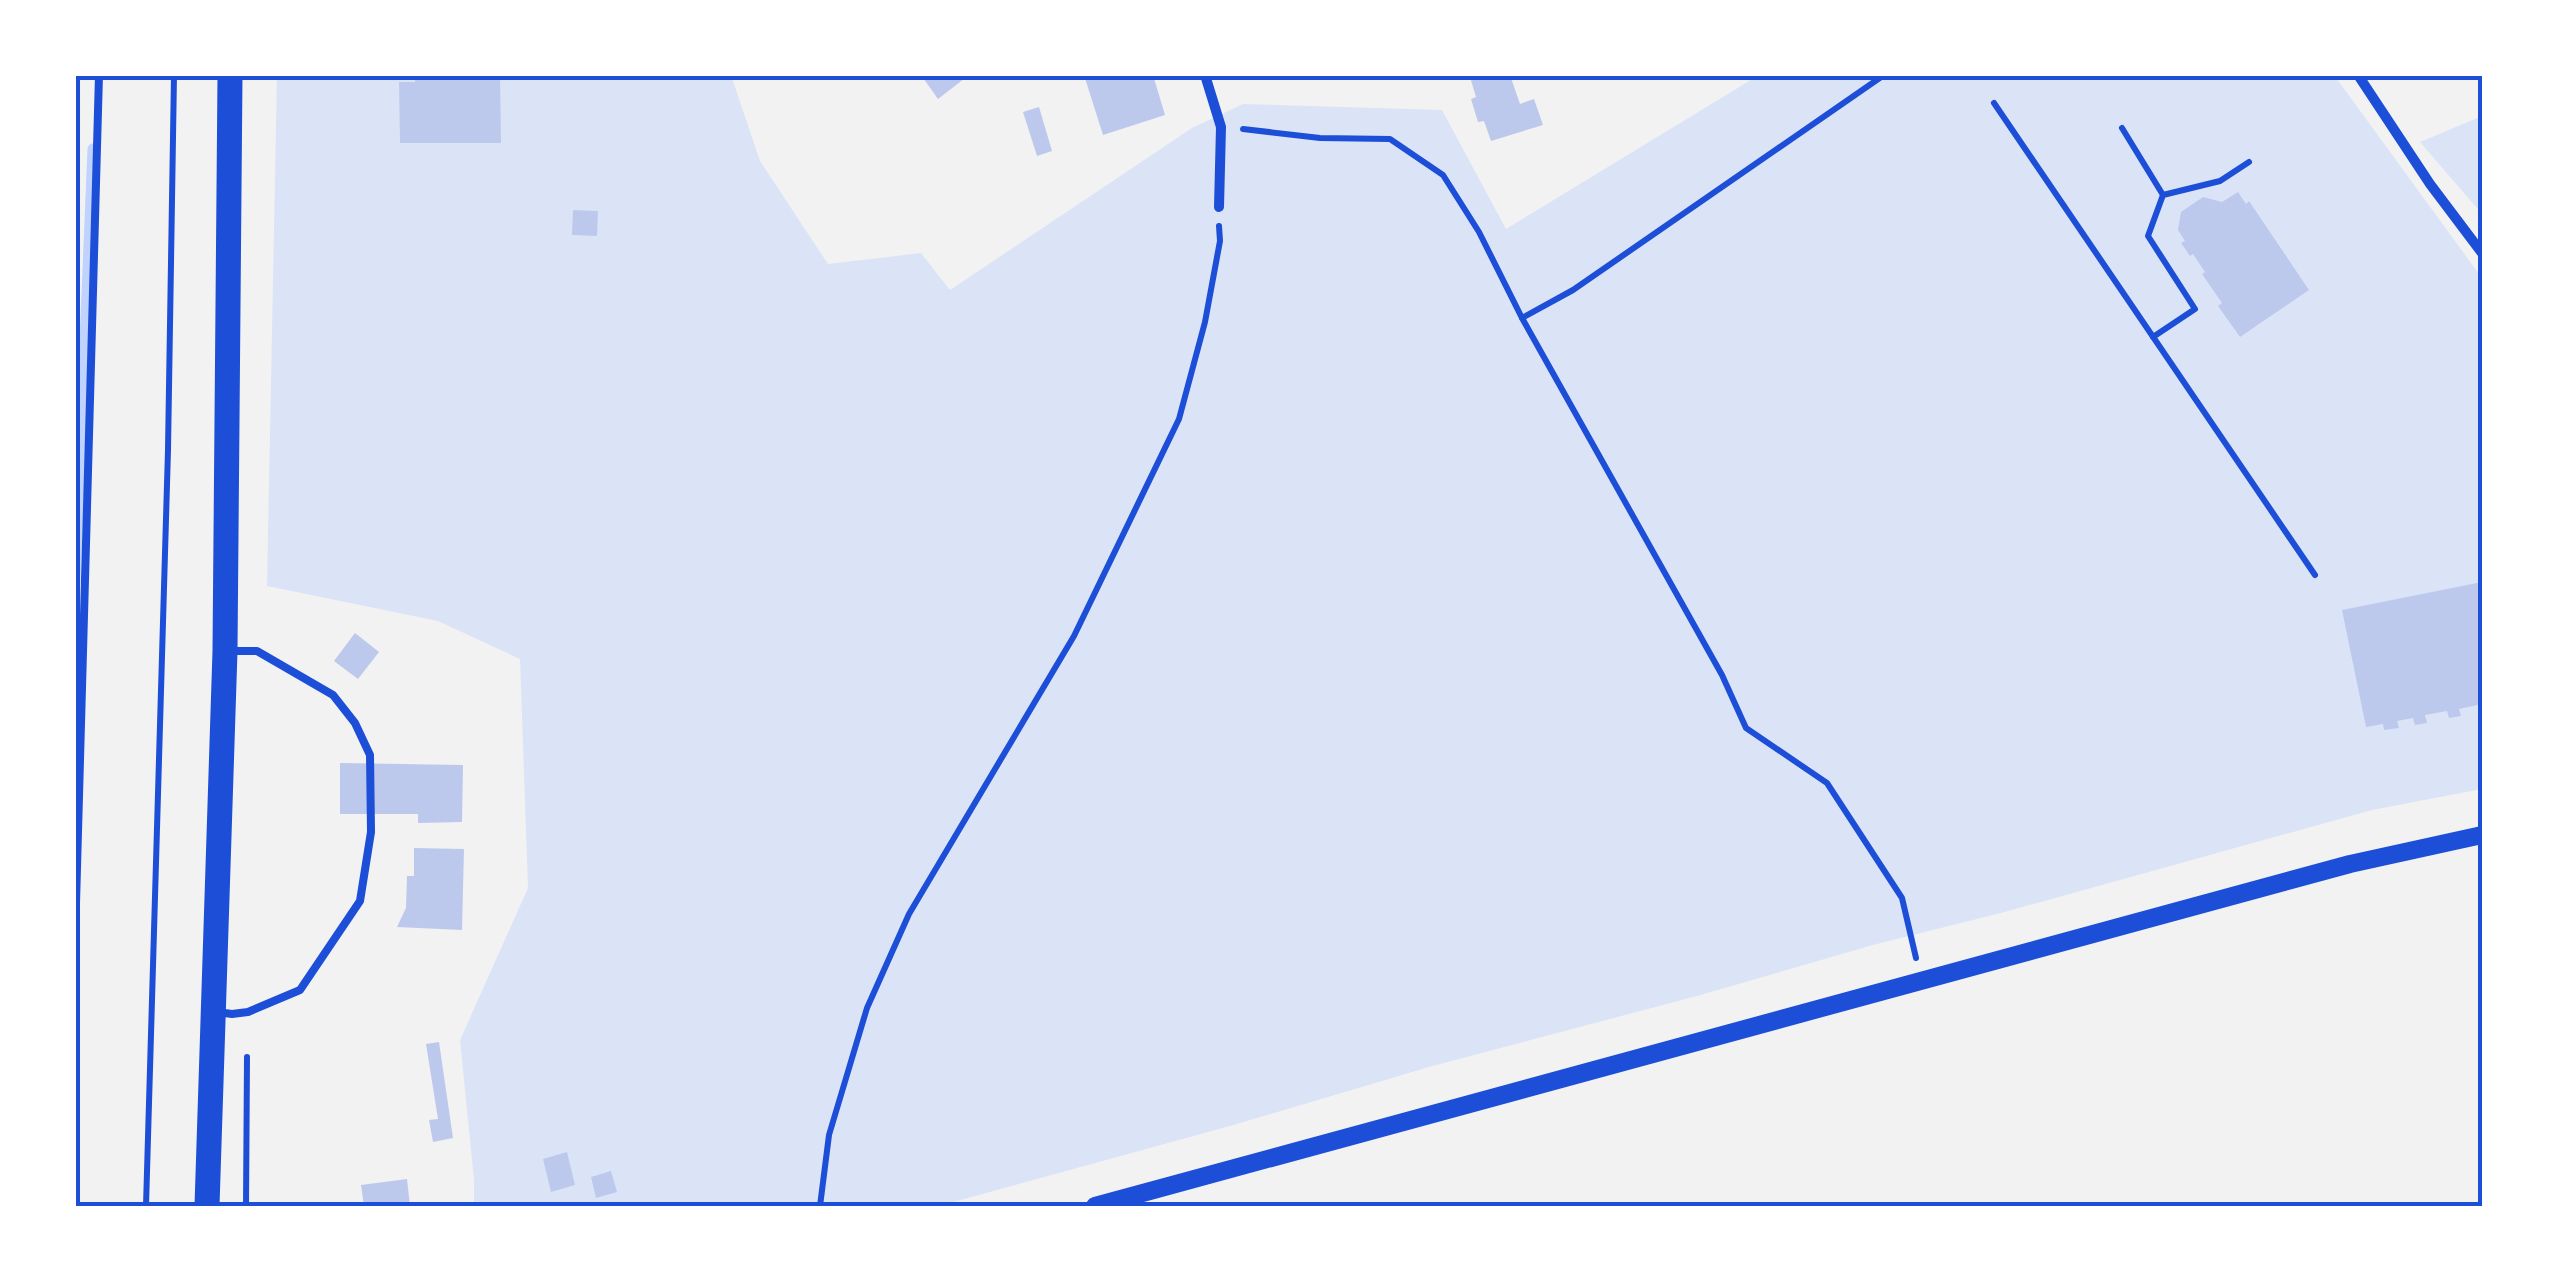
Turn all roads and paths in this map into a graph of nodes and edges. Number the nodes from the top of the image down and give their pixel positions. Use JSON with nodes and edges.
{"nodes":[{"id":1,"x":99,"y":75,"type":"edge"},
{"id":2,"x":174,"y":75,"type":"edge"},
{"id":3,"x":230,"y":75,"type":"edge"},
{"id":4,"x":1205,"y":75,"type":"edge"},
{"id":5,"x":1884,"y":75,"type":"edge"},
{"id":6,"x":2358,"y":75,"type":"edge"},
{"id":7,"x":1994,"y":104,"type":"dead end"},
{"id":8,"x":1222,"y":127,"type":"junction"},
{"id":9,"x":2122,"y":128,"type":"dead end"},
{"id":10,"x":2249,"y":162,"type":"dead end"},
{"id":11,"x":2163,"y":195,"type":"junction"},
{"id":12,"x":1219,"y":207,"type":"joint"},
{"id":13,"x":2482,"y":253,"type":"edge"},
{"id":14,"x":1522,"y":318,"type":"junction"},
{"id":15,"x":2153,"y":337,"type":"junction"},
{"id":16,"x":2315,"y":575,"type":"dead end"},
{"id":17,"x":225,"y":651,"type":"junction"},
{"id":18,"x":2482,"y":835,"type":"edge"},
{"id":19,"x":75,"y":940,"type":"edge"},
{"id":20,"x":1922,"y":981,"type":"junction"},
{"id":21,"x":212,"y":1012,"type":"junction"},
{"id":22,"x":146,"y":1206,"type":"edge"},
{"id":23,"x":208,"y":1206,"type":"edge"},
{"id":24,"x":820,"y":1206,"type":"edge"},
{"id":25,"x":1095,"y":1206,"type":"edge"}],
"edges":[{"from":1,"to":19,"type":"lane"},
{"from":2,"to":22,"type":"path"},
{"from":3,"to":17,"type":"main road"},
{"from":4,"to":8,"type":"street"},
{"from":5,"to":14,"type":"path"},
{"from":6,"to":13,"type":"street"},
{"from":7,"to":15,"type":"path"},
{"from":8,"to":12,"type":"street"},
{"from":8,"to":14,"type":"path"},
{"from":9,"to":11,"type":"path"},
{"from":10,"to":11,"type":"path"},
{"from":11,"to":15,"type":"path"},
{"from":12,"to":24,"type":"path"},
{"from":14,"to":20,"type":"path"},
{"from":15,"to":16,"type":"path"},
{"from":17,"to":21,"type":"main road"},
{"from":17,"to":21,"type":"lane"},
{"from":18,"to":20,"type":"street"},
{"from":20,"to":25,"type":"street"},
{"from":21,"to":23,"type":"main road"}]}
